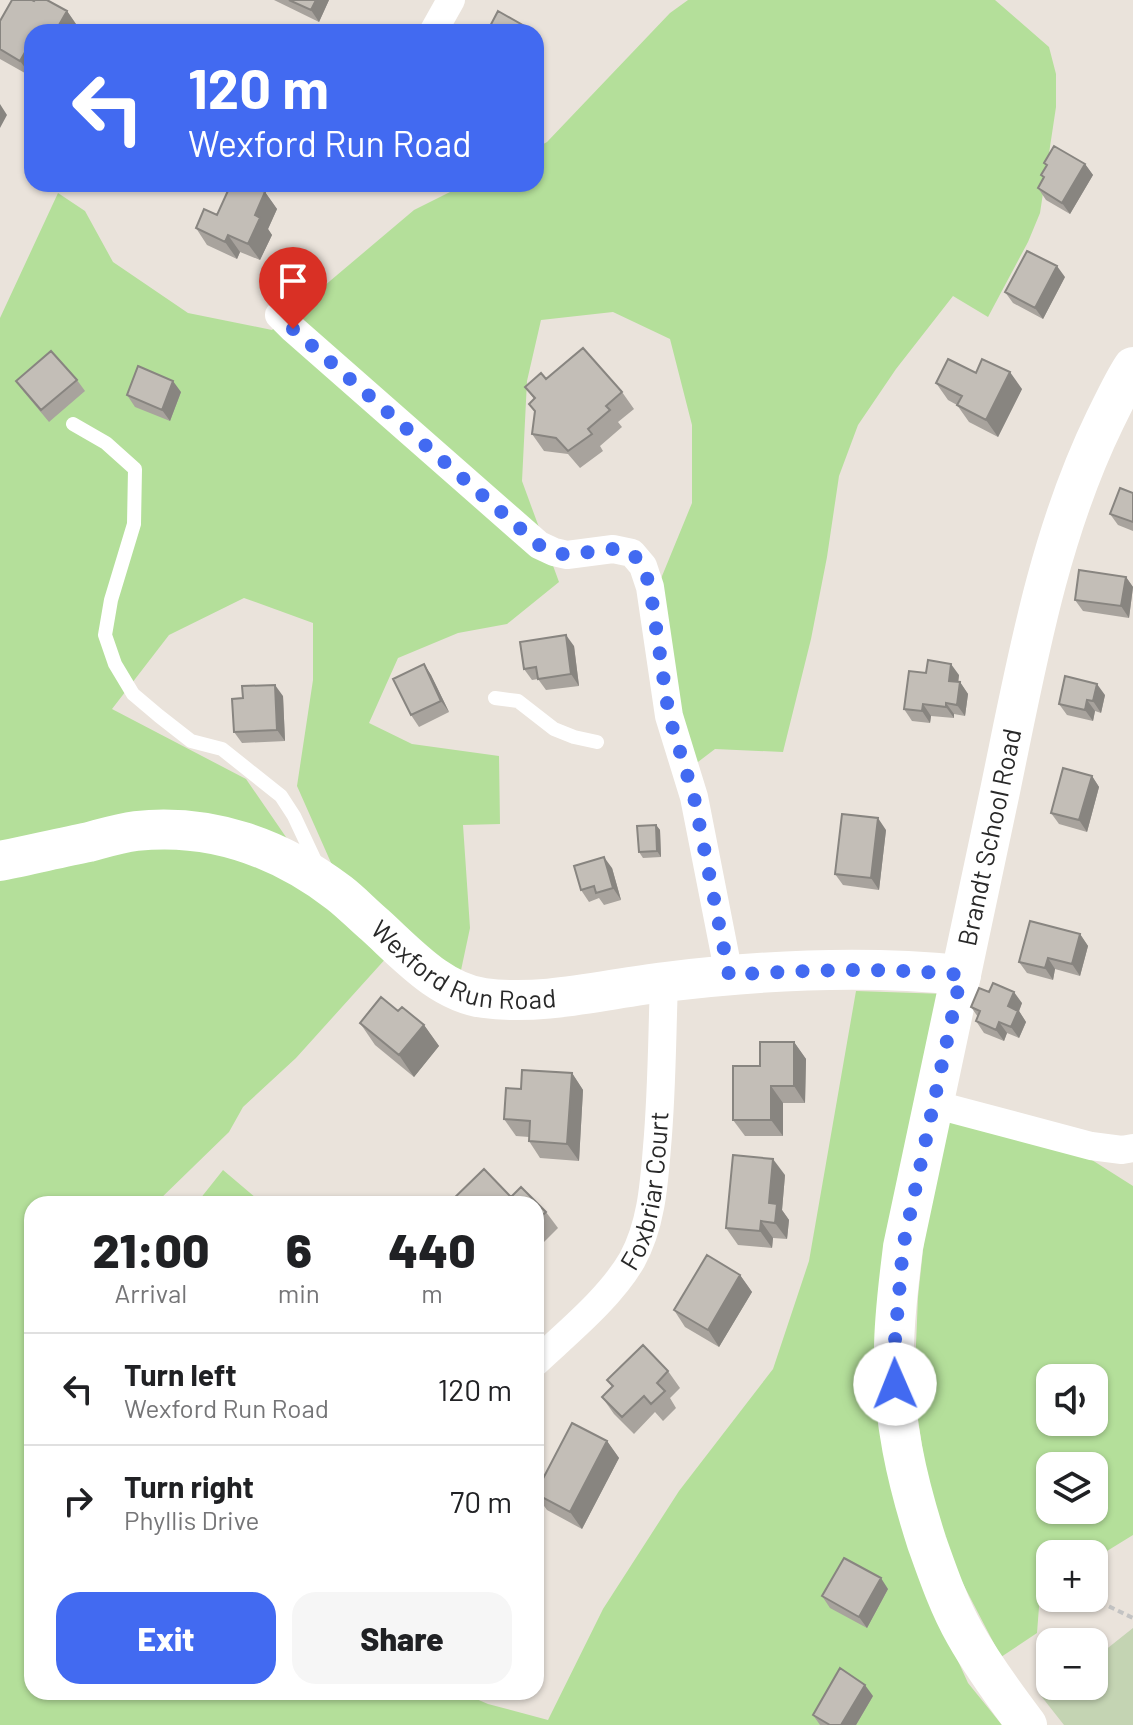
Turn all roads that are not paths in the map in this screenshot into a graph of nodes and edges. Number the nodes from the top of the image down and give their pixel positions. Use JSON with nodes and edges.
{"nodes":[{"id":1,"x":451,"y":0,"type":"edge"},
{"id":2,"x":438,"y":24,"type":"edge"},
{"id":3,"x":279,"y":315,"type":"dead end"},
{"id":4,"x":1133,"y":367,"type":"edge"},
{"id":5,"x":73,"y":424,"type":"dead end"},
{"id":6,"x":495,"y":698,"type":"dead end"},
{"id":7,"x":597,"y":742,"type":"dead end"},
{"id":8,"x":0,"y":861,"type":"edge"},
{"id":9,"x":325,"y":883,"type":"junction"},
{"id":10,"x":729,"y":975,"type":"junction"},
{"id":11,"x":961,"y":975,"type":"junction"},
{"id":12,"x":664,"y":982,"type":"junction"},
{"id":13,"x":933,"y":1104,"type":"junction"},
{"id":14,"x":1133,"y":1148,"type":"edge"},
{"id":15,"x":544,"y":1354,"type":"edge"},
{"id":16,"x":1027,"y":1725,"type":"edge"}],
"edges":[{"from":1,"to":2,"type":"street"},
{"from":3,"to":10,"type":"street"},
{"from":4,"to":11,"type":"street","name":"Brandt School Road"},
{"from":5,"to":9,"type":"lane"},
{"from":6,"to":7,"type":"lane"},
{"from":8,"to":9,"type":"street","name":"Wexford Run Road"},
{"from":9,"to":12,"type":"street","name":"Wexford Run Road"},
{"from":10,"to":11,"type":"street","name":"Wexford Run Road"},
{"from":10,"to":12,"type":"street","name":"Wexford Run Road"},
{"from":11,"to":13,"type":"street","name":"Brandt School Road"},
{"from":12,"to":15,"type":"street","name":"Foxbriar Court"},
{"from":13,"to":14,"type":"street"},
{"from":13,"to":16,"type":"street","name":"Brandt School Road"}]}
